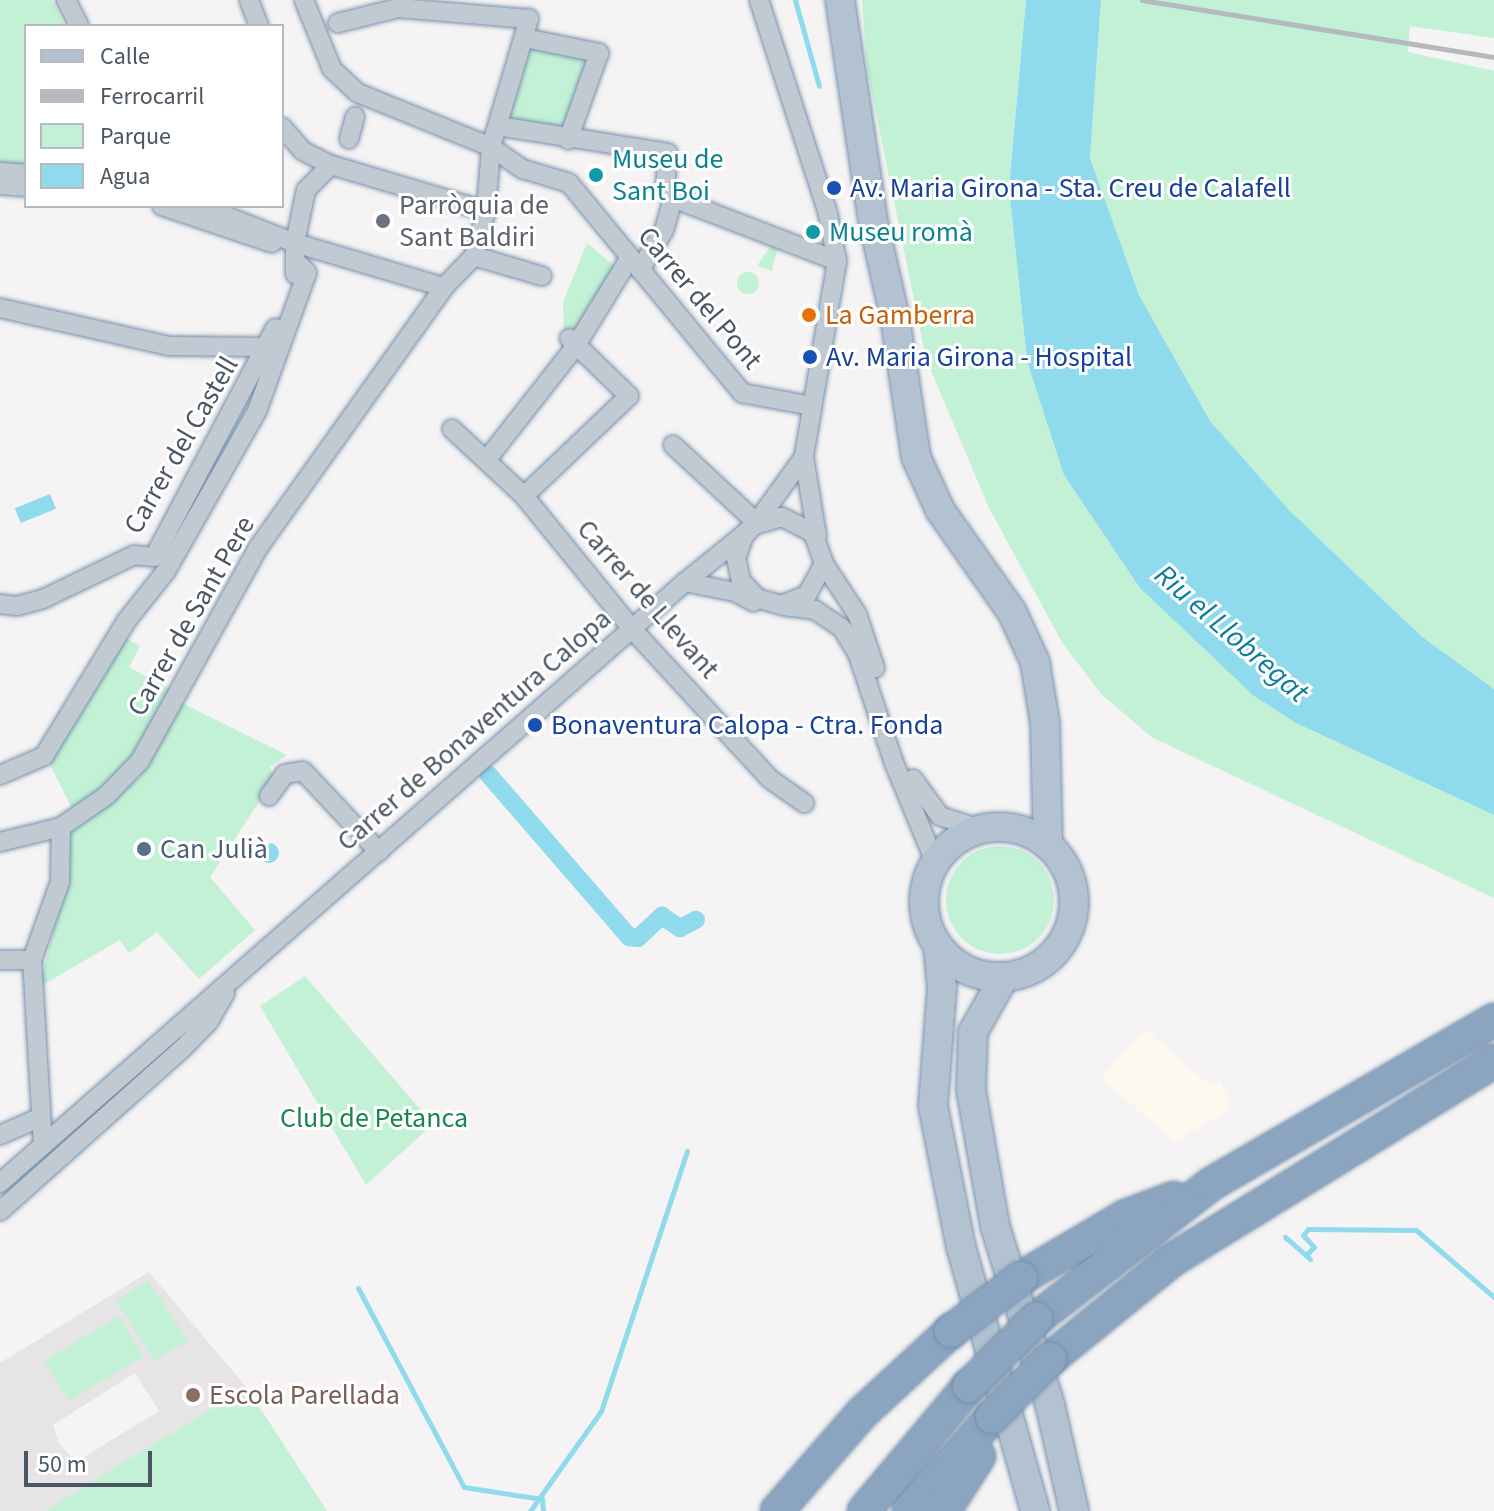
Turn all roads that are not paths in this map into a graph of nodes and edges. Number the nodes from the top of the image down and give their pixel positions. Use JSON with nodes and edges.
{"nodes":[{"id":1,"x":66,"y":0,"type":"edge"},
{"id":2,"x":249,"y":0,"type":"edge"},
{"id":3,"x":304,"y":0,"type":"edge"},
{"id":4,"x":759,"y":0,"type":"edge"},
{"id":5,"x":840,"y":0,"type":"edge"},
{"id":6,"x":397,"y":4,"type":"edge"},
{"id":7,"x":338,"y":23,"type":"dead end"},
{"id":8,"x":78,"y":24,"type":"edge"},
{"id":9,"x":258,"y":24,"type":"edge"},
{"id":10,"x":525,"y":38,"type":"junction"},
{"id":11,"x":355,"y":117,"type":"dead end"},
{"id":12,"x":499,"y":124,"type":"junction"},
{"id":13,"x":284,"y":131,"type":"edge"},
{"id":14,"x":349,"y":139,"type":"dead end"},
{"id":15,"x":568,"y":140,"type":"junction"},
{"id":16,"x":485,"y":145,"type":"junction"},
{"id":17,"x":334,"y":163,"type":"junction"},
{"id":18,"x":0,"y":172,"type":"edge"},
{"id":19,"x":24,"y":174,"type":"edge"},
{"id":20,"x":0,"y":185,"type":"edge"},
{"id":21,"x":24,"y":187,"type":"edge"},
{"id":22,"x":673,"y":198,"type":"junction"},
{"id":23,"x":167,"y":208,"type":"edge"},
{"id":24,"x":206,"y":208,"type":"edge"},
{"id":25,"x":485,"y":214,"type":"junction"},
{"id":26,"x":295,"y":243,"type":"junction"},
{"id":27,"x":474,"y":256,"type":"junction"},
{"id":28,"x":837,"y":261,"type":"junction"},
{"id":29,"x":299,"y":264,"type":"junction"},
{"id":30,"x":635,"y":264,"type":"junction"},
{"id":31,"x":542,"y":276,"type":"dead end"},
{"id":32,"x":444,"y":287,"type":"junction"},
{"id":33,"x":0,"y":308,"type":"edge"},
{"id":34,"x":572,"y":343,"type":"junction"},
{"id":35,"x":268,"y":347,"type":"junction"},
{"id":36,"x":812,"y":406,"type":"junction"},
{"id":37,"x":452,"y":429,"type":"dead end"},
{"id":38,"x":673,"y":445,"type":"dead end"},
{"id":39,"x":804,"y":457,"type":"junction"},
{"id":40,"x":488,"y":458,"type":"junction"},
{"id":41,"x":524,"y":496,"type":"junction"},
{"id":42,"x":752,"y":526,"type":"junction"},
{"id":43,"x":818,"y":539,"type":"junction"},
{"id":44,"x":824,"y":564,"type":"junction"},
{"id":45,"x":685,"y":582,"type":"junction"},
{"id":46,"x":0,"y":604,"type":"edge"},
{"id":47,"x":772,"y":604,"type":"junction"},
{"id":48,"x":632,"y":629,"type":"junction"},
{"id":49,"x":0,"y":775,"type":"edge"},
{"id":50,"x":1047,"y":775,"type":"junction"},
{"id":51,"x":269,"y":796,"type":"dead end"},
{"id":52,"x":804,"y":803,"type":"dead end"},
{"id":53,"x":61,"y":827,"type":"junction"},
{"id":54,"x":990,"y":828,"type":"junction"},
{"id":55,"x":0,"y":842,"type":"edge"},
{"id":56,"x":1048,"y":845,"type":"junction"},
{"id":57,"x":379,"y":852,"type":"junction"},
{"id":58,"x":935,"y":862,"type":"junction"},
{"id":59,"x":938,"y":946,"type":"junction"},
{"id":60,"x":0,"y":960,"type":"edge"},
{"id":61,"x":32,"y":960,"type":"junction"},
{"id":62,"x":239,"y":975,"type":"junction"},
{"id":63,"x":1004,"y":977,"type":"junction"},
{"id":64,"x":1494,"y":1020,"type":"edge"},
{"id":65,"x":209,"y":1021,"type":"junction"},
{"id":66,"x":171,"y":1034,"type":"junction"},
{"id":67,"x":1494,"y":1061,"type":"edge"},
{"id":68,"x":39,"y":1118,"type":"junction"},
{"id":69,"x":0,"y":1135,"type":"edge"},
{"id":70,"x":43,"y":1145,"type":"junction"},
{"id":71,"x":0,"y":1183,"type":"edge"},
{"id":72,"x":1211,"y":1184,"type":"junction"},
{"id":73,"x":0,"y":1211,"type":"edge"},
{"id":74,"x":994,"y":1425,"type":"junction"},
{"id":75,"x":777,"y":1511,"type":"edge"},
{"id":76,"x":864,"y":1511,"type":"edge"},
{"id":77,"x":909,"y":1511,"type":"edge"},
{"id":78,"x":944,"y":1511,"type":"edge"},
{"id":79,"x":1035,"y":1511,"type":"edge"},
{"id":80,"x":1074,"y":1511,"type":"edge"}],
"edges":[{"from":1,"to":8,"type":"street"},
{"from":2,"to":9,"type":"street"},
{"from":3,"to":16,"type":"street","name":"Carrer del Pont"},
{"from":4,"to":28,"type":"street"},
{"from":5,"to":50,"type":"main road"},
{"from":6,"to":7,"type":"street"},
{"from":6,"to":10,"type":"street"},
{"from":10,"to":12,"type":"street"},
{"from":10,"to":15,"type":"street"},
{"from":11,"to":14,"type":"street"},
{"from":12,"to":15,"type":"street"},
{"from":12,"to":16,"type":"street"},
{"from":13,"to":17,"type":"street"},
{"from":15,"to":22,"type":"street"},
{"from":16,"to":25,"type":"street"},
{"from":16,"to":30,"type":"street","name":"Carrer del Pont"},
{"from":17,"to":25,"type":"street"},
{"from":17,"to":26,"type":"street"},
{"from":18,"to":19,"type":"street"},
{"from":20,"to":21,"type":"street"},
{"from":22,"to":28,"type":"street"},
{"from":22,"to":30,"type":"street"},
{"from":23,"to":26,"type":"street"},
{"from":24,"to":26,"type":"street"},
{"from":25,"to":27,"type":"street"},
{"from":26,"to":29,"type":"street"},
{"from":26,"to":32,"type":"street"},
{"from":27,"to":31,"type":"street"},
{"from":27,"to":32,"type":"street","name":"Carrer de Sant Pere"},
{"from":28,"to":36,"type":"street"},
{"from":29,"to":35,"type":"street","name":"Carrer del Castell"},
{"from":29,"to":49,"type":"street"},
{"from":30,"to":34,"type":"street"},
{"from":30,"to":36,"type":"street","name":"Carrer del Pont"},
{"from":32,"to":53,"type":"street","name":"Carrer de Sant Pere"},
{"from":33,"to":35,"type":"street","name":"Carrer del Castell"},
{"from":34,"to":40,"type":"street"},
{"from":34,"to":41,"type":"street"},
{"from":35,"to":46,"type":"street","name":"Carrer del Castell"},
{"from":36,"to":39,"type":"street"},
{"from":37,"to":40,"type":"street","name":"Carrer de Llevant"},
{"from":38,"to":42,"type":"street"},
{"from":39,"to":42,"type":"street"},
{"from":39,"to":43,"type":"street"},
{"from":40,"to":41,"type":"street","name":"Carrer de Llevant"},
{"from":41,"to":48,"type":"street","name":"Carrer de Llevant"},
{"from":42,"to":43,"type":"street","name":"Carrer de Bonaventura Calopa"},
{"from":42,"to":45,"type":"street","name":"Carrer de Bonaventura Calopa"},
{"from":42,"to":47,"type":"street"},
{"from":43,"to":44,"type":"street"},
{"from":44,"to":47,"type":"street"},
{"from":44,"to":54,"type":"street"},
{"from":45,"to":47,"type":"street"},
{"from":45,"to":48,"type":"street","name":"Carrer de Bonaventura Calopa"},
{"from":47,"to":58,"type":"street"},
{"from":48,"to":52,"type":"street","name":"Carrer de Llevant"},
{"from":48,"to":57,"type":"street","name":"Carrer de Bonaventura Calopa"},
{"from":50,"to":54,"type":"main road"},
{"from":50,"to":56,"type":"main road"},
{"from":51,"to":57,"type":"street"},
{"from":53,"to":55,"type":"street","name":"Carrer de Sant Pere"},
{"from":53,"to":61,"type":"street"},
{"from":54,"to":56,"type":"main road"},
{"from":54,"to":58,"type":"main road"},
{"from":56,"to":63,"type":"main road"},
{"from":57,"to":62,"type":"street","name":"Carrer de Bonaventura Calopa"},
{"from":58,"to":59,"type":"main road"},
{"from":59,"to":63,"type":"main road"},
{"from":59,"to":79,"type":"main road"},
{"from":60,"to":61,"type":"street"},
{"from":61,"to":68,"type":"street"},
{"from":62,"to":65,"type":"street","name":"Carrer de Bonaventura Calopa"},
{"from":62,"to":66,"type":"street","name":"Carrer de Bonaventura Calopa"},
{"from":63,"to":80,"type":"main road"},
{"from":64,"to":72,"type":"highway"},
{"from":65,"to":66,"type":"street","name":"Carrer de Bonaventura Calopa"},
{"from":65,"to":73,"type":"street","name":"Carrer de Bonaventura Calopa"},
{"from":66,"to":70,"type":"street","name":"Carrer de Bonaventura Calopa"},
{"from":67,"to":74,"type":"highway","bridge":true},
{"from":68,"to":69,"type":"street"},
{"from":68,"to":70,"type":"street"},
{"from":70,"to":71,"type":"street","name":"Carrer de Bonaventura Calopa"},
{"from":72,"to":75,"type":"highway","bridge":true},
{"from":72,"to":76,"type":"highway","bridge":true},
{"from":74,"to":77,"type":"highway"},
{"from":74,"to":78,"type":"highway"}]}
